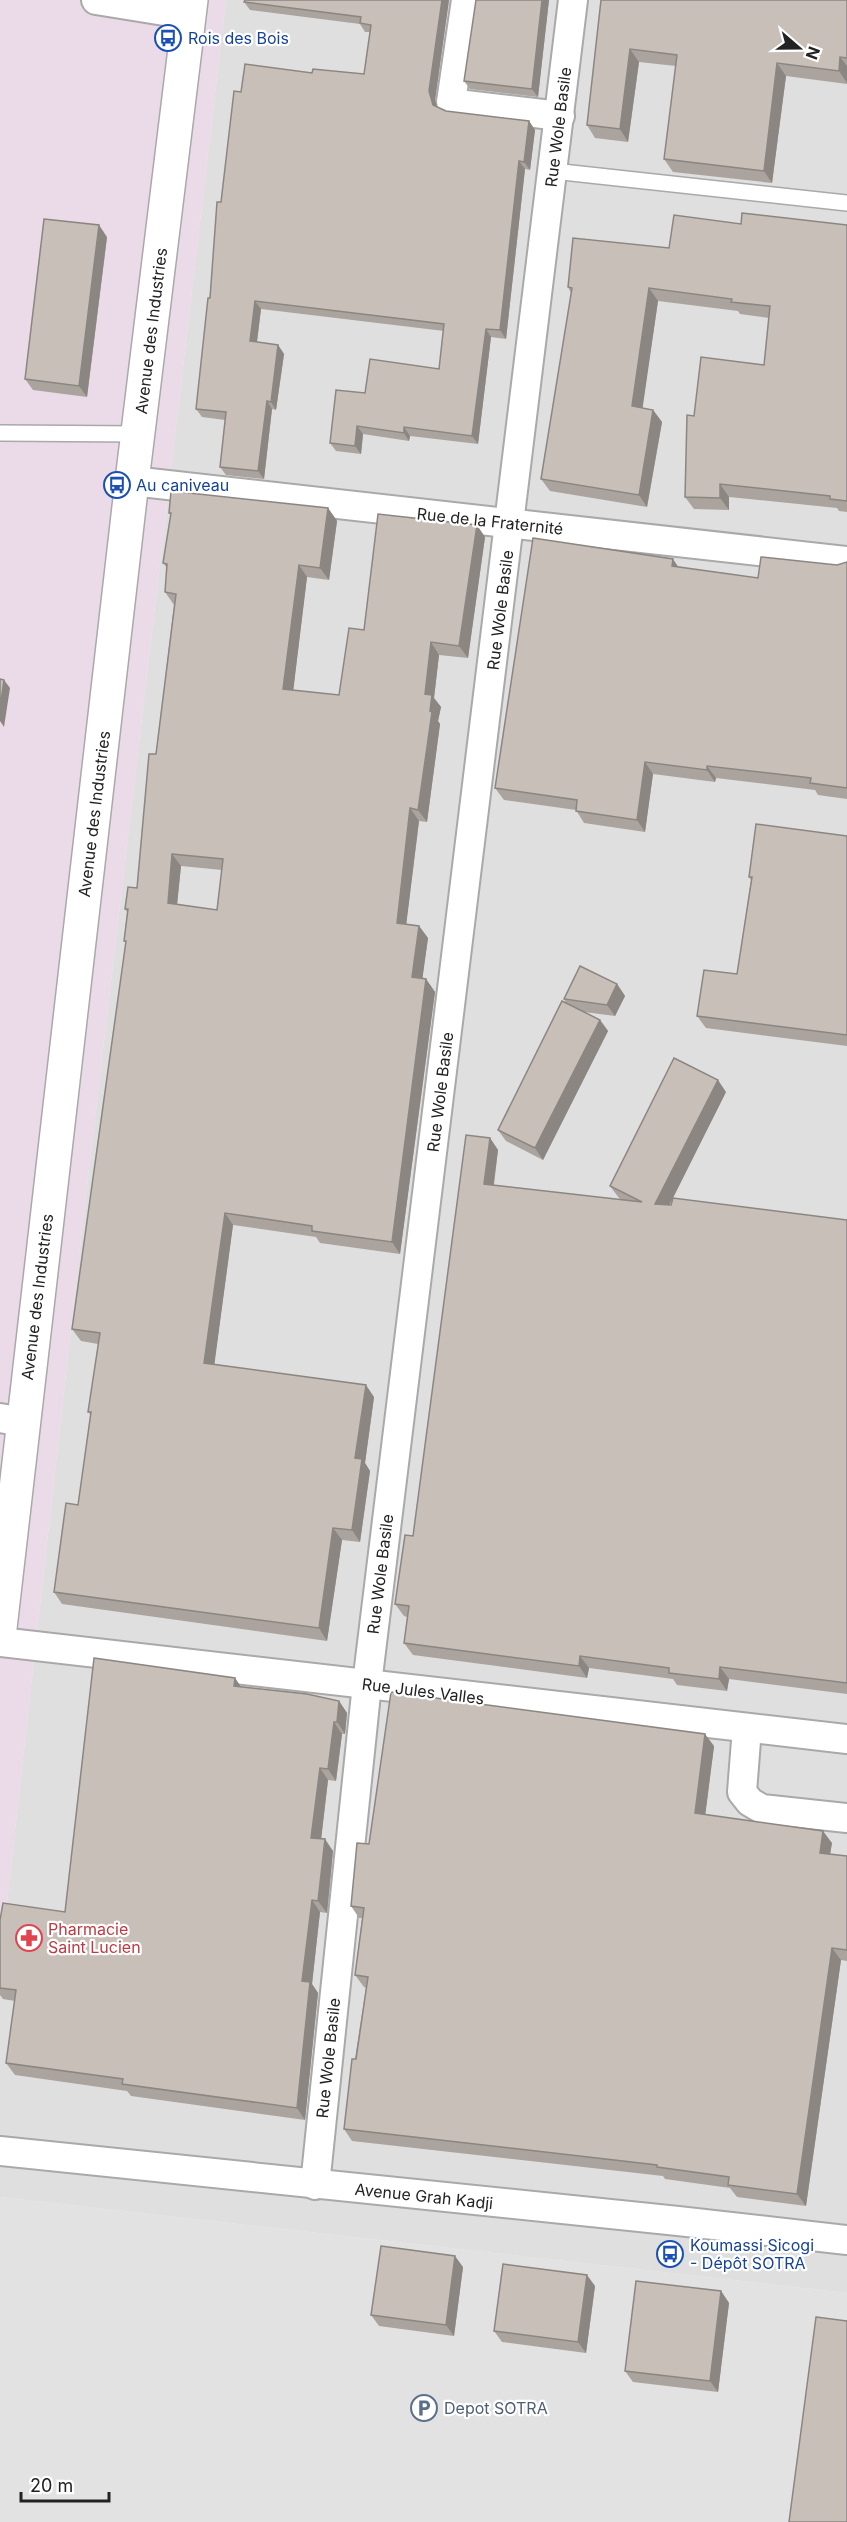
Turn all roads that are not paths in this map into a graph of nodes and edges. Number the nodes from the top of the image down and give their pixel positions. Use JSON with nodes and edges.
{"nodes":[{"id":1,"x":96,"y":0,"type":"edge"},
{"id":2,"x":466,"y":0,"type":"edge"},
{"id":3,"x":573,"y":0,"type":"edge"},
{"id":4,"x":190,"y":8,"type":"edge"},
{"id":5,"x":560,"y":116,"type":"junction"},
{"id":6,"x":553,"y":171,"type":"junction"},
{"id":7,"x":847,"y":203,"type":"edge"},
{"id":8,"x":0,"y":433,"type":"edge"},
{"id":9,"x":139,"y":434,"type":"junction"},
{"id":10,"x":132,"y":481,"type":"junction"},
{"id":11,"x":511,"y":523,"type":"junction"},
{"id":12,"x":847,"y":561,"type":"edge"},
{"id":13,"x":11,"y":1420,"type":"edge"},
{"id":14,"x":0,"y":1628,"type":"edge"},
{"id":15,"x":0,"y":1642,"type":"edge"},
{"id":16,"x":366,"y":1684,"type":"junction"},
{"id":17,"x":747,"y":1728,"type":"junction"},
{"id":18,"x":847,"y":1739,"type":"edge"},
{"id":19,"x":847,"y":1818,"type":"edge"},
{"id":20,"x":0,"y":2151,"type":"edge"},
{"id":21,"x":315,"y":2185,"type":"junction"},
{"id":22,"x":847,"y":2240,"type":"edge"}],
"edges":[{"from":1,"to":4,"type":"street"},
{"from":2,"to":5,"type":"street"},
{"from":3,"to":5,"type":"street","name":"Rue Wole Basile"},
{"from":4,"to":9,"type":"street","name":"Avenue des Industries"},
{"from":5,"to":6,"type":"street","name":"Rue Wole Basile"},
{"from":6,"to":7,"type":"lane"},
{"from":6,"to":11,"type":"street","name":"Rue Wole Basile"},
{"from":8,"to":9,"type":"lane"},
{"from":9,"to":10,"type":"street","name":"Avenue des Industries"},
{"from":10,"to":11,"type":"street","name":"Rue de la Fraternité"},
{"from":10,"to":13,"type":"street","name":"Avenue des Industries"},
{"from":11,"to":12,"type":"street","name":"Rue de la Fraternité"},
{"from":11,"to":16,"type":"street","name":"Rue Wole Basile"},
{"from":13,"to":14,"type":"street","name":"Avenue des Industries"},
{"from":15,"to":16,"type":"street","name":"Rue Jules Valles"},
{"from":16,"to":17,"type":"street","name":"Rue Jules Valles"},
{"from":16,"to":21,"type":"street","name":"Rue Wole Basile"},
{"from":17,"to":18,"type":"street","name":"Rue Jules Valles"},
{"from":17,"to":19,"type":"street"},
{"from":20,"to":21,"type":"street","name":"Avenue Grah Kadji"},
{"from":21,"to":22,"type":"street","name":"Avenue Grah Kadji"}]}
